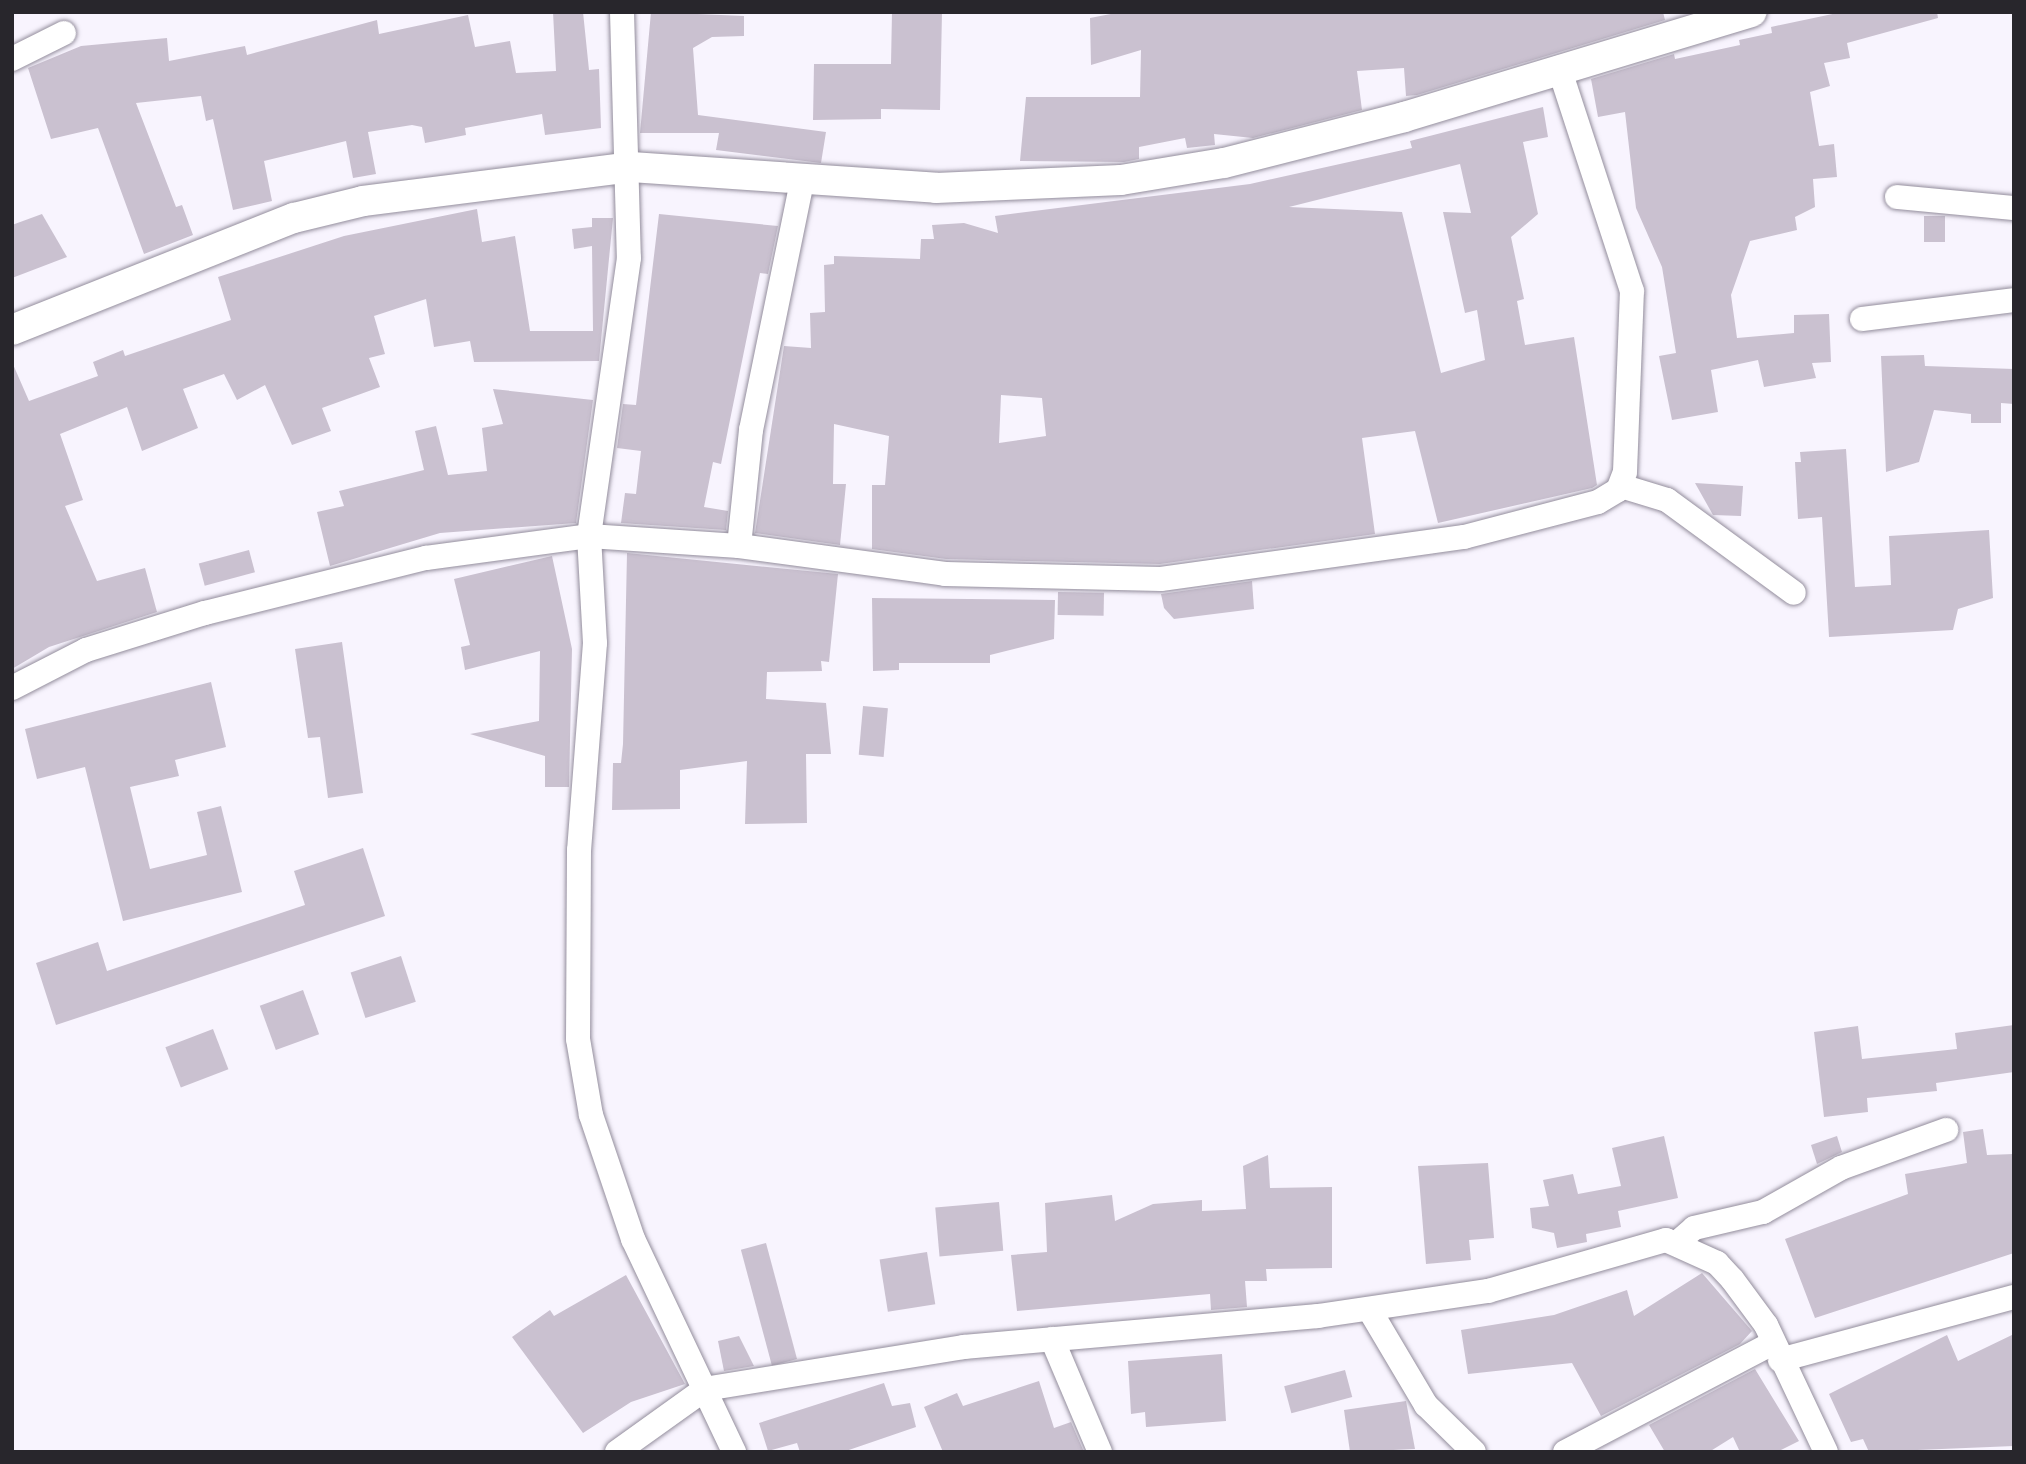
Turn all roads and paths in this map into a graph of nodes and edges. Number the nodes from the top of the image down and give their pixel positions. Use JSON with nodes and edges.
{"nodes":[{"id":1,"x":622,"y":12,"type":"edge"},
{"id":2,"x":1751,"y":12,"type":"edge"},
{"id":3,"x":64,"y":33,"type":"dead end"},
{"id":4,"x":12,"y":59,"type":"edge"},
{"id":5,"x":1559,"y":68,"type":"junction"},
{"id":6,"x":631,"y":167,"type":"junction"},
{"id":7,"x":802,"y":182,"type":"junction"},
{"id":8,"x":1897,"y":197,"type":"dead end"},
{"id":9,"x":2014,"y":208,"type":"edge"},
{"id":10,"x":2014,"y":300,"type":"edge"},
{"id":11,"x":1862,"y":319,"type":"dead end"},
{"id":12,"x":12,"y":330,"type":"edge"},
{"id":13,"x":1621,"y":486,"type":"junction"},
{"id":14,"x":589,"y":536,"type":"junction"},
{"id":15,"x":739,"y":546,"type":"junction"},
{"id":16,"x":1794,"y":593,"type":"dead end"},
{"id":17,"x":12,"y":688,"type":"edge"},
{"id":18,"x":1946,"y":1130,"type":"dead end"},
{"id":19,"x":1678,"y":1242,"type":"junction"},
{"id":20,"x":2014,"y":1297,"type":"edge"},
{"id":21,"x":1369,"y":1309,"type":"junction"},
{"id":22,"x":1052,"y":1339,"type":"junction"},
{"id":23,"x":1777,"y":1351,"type":"junction"},
{"id":24,"x":705,"y":1389,"type":"junction"},
{"id":25,"x":617,"y":1452,"type":"edge"},
{"id":26,"x":734,"y":1452,"type":"edge"},
{"id":27,"x":1100,"y":1452,"type":"edge"},
{"id":28,"x":1474,"y":1452,"type":"edge"},
{"id":29,"x":1565,"y":1452,"type":"edge"},
{"id":30,"x":1826,"y":1452,"type":"edge"}],
"edges":[{"from":1,"to":6,"type":"street"},
{"from":2,"to":5,"type":"street"},
{"from":3,"to":4,"type":"street"},
{"from":5,"to":7,"type":"street"},
{"from":5,"to":13,"type":"street"},
{"from":6,"to":7,"type":"street"},
{"from":6,"to":12,"type":"street"},
{"from":6,"to":14,"type":"street"},
{"from":7,"to":15,"type":"street"},
{"from":8,"to":9,"type":"street"},
{"from":10,"to":11,"type":"street"},
{"from":13,"to":15,"type":"street"},
{"from":13,"to":16,"type":"street"},
{"from":14,"to":15,"type":"street"},
{"from":14,"to":17,"type":"street"},
{"from":14,"to":24,"type":"street"},
{"from":18,"to":19,"type":"street"},
{"from":19,"to":21,"type":"street"},
{"from":19,"to":23,"type":"street"},
{"from":20,"to":23,"type":"street"},
{"from":21,"to":22,"type":"street"},
{"from":21,"to":28,"type":"street"},
{"from":22,"to":24,"type":"street"},
{"from":22,"to":27,"type":"street"},
{"from":23,"to":29,"type":"street"},
{"from":23,"to":30,"type":"street"},
{"from":24,"to":25,"type":"street"},
{"from":24,"to":26,"type":"street"}]}
